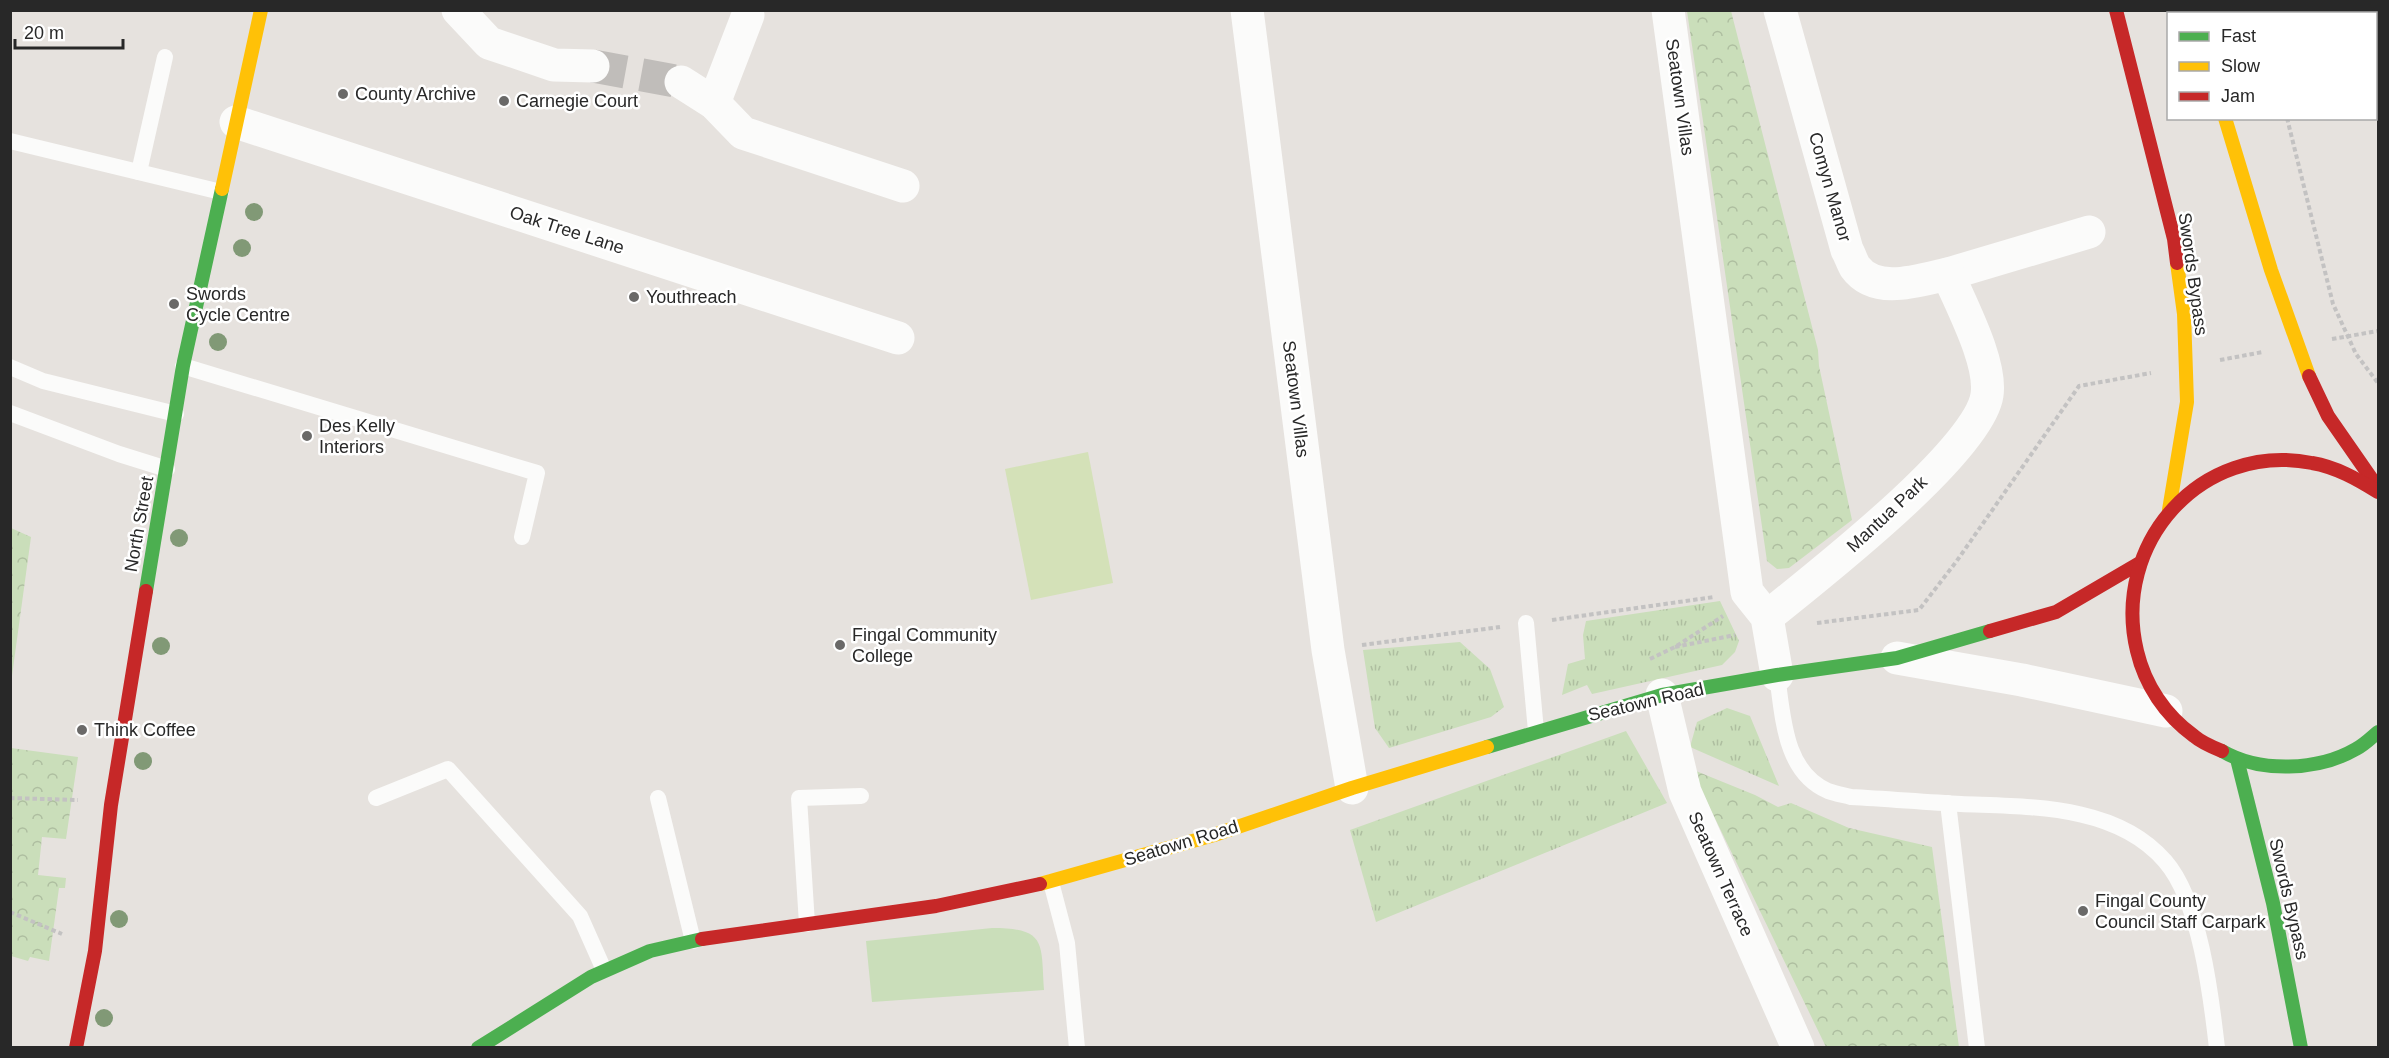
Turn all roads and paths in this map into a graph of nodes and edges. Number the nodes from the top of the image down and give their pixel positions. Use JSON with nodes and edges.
{"nodes":[{"id":1,"x":261,"y":10,"type":"edge"},
{"id":2,"x":458,"y":10,"type":"edge"},
{"id":3,"x":1246,"y":10,"type":"edge"},
{"id":4,"x":1668,"y":10,"type":"edge"},
{"id":5,"x":1780,"y":10,"type":"edge"},
{"id":6,"x":2116,"y":10,"type":"edge"},
{"id":7,"x":748,"y":15,"type":"dead end"},
{"id":8,"x":165,"y":57,"type":"dead end"},
{"id":9,"x":593,"y":66,"type":"tunnel mouth"},
{"id":10,"x":681,"y":82,"type":"tunnel mouth"},
{"id":11,"x":714,"y":103,"type":"junction"},
{"id":12,"x":2226,"y":120,"type":"edge"},
{"id":13,"x":2287,"y":120,"type":"edge"},
{"id":14,"x":236,"y":122,"type":"junction"},
{"id":15,"x":10,"y":141,"type":"edge"},
{"id":16,"x":139,"y":172,"type":"junction"},
{"id":17,"x":903,"y":186,"type":"dead end"},
{"id":18,"x":221,"y":192,"type":"junction"},
{"id":19,"x":2089,"y":232,"type":"dead end"},
{"id":20,"x":1948,"y":274,"type":"junction"},
{"id":21,"x":2379,"y":331,"type":"edge"},
{"id":22,"x":898,"y":338,"type":"dead end"},
{"id":23,"x":2321,"y":341,"type":"dead end"},
{"id":24,"x":2275,"y":350,"type":"dead end"},
{"id":25,"x":2217,"y":360,"type":"dead end"},
{"id":26,"x":183,"y":366,"type":"junction"},
{"id":27,"x":10,"y":367,"type":"edge"},
{"id":28,"x":2159,"y":371,"type":"dead end"},
{"id":29,"x":2379,"y":384,"type":"edge"},
{"id":30,"x":10,"y":413,"type":"edge"},
{"id":31,"x":176,"y":414,"type":"junction"},
{"id":32,"x":167,"y":469,"type":"junction"},
{"id":33,"x":2379,"y":490,"type":"edge"},
{"id":34,"x":2169,"y":510,"type":"junction"},
{"id":35,"x":522,"y":537,"type":"dead end"},
{"id":36,"x":2138,"y":564,"type":"junction"},
{"id":37,"x":1710,"y":597,"type":"dead end"},
{"id":38,"x":1678,"y":602,"type":"dead end"},
{"id":39,"x":1526,"y":623,"type":"dead end"},
{"id":40,"x":1768,"y":623,"type":"junction"},
{"id":41,"x":1675,"y":647,"type":"dead end"},
{"id":42,"x":1897,"y":658,"type":"junction"},
{"id":43,"x":1777,"y":675,"type":"junction"},
{"id":44,"x":1662,"y":695,"type":"junction"},
{"id":45,"x":2166,"y":711,"type":"junction"},
{"id":46,"x":1536,"y":731,"type":"junction"},
{"id":47,"x":2379,"y":732,"type":"edge"},
{"id":48,"x":2237,"y":759,"type":"junction"},
{"id":49,"x":1352,"y":788,"type":"junction"},
{"id":50,"x":861,"y":796,"type":"dead end"},
{"id":51,"x":10,"y":798,"type":"edge"},
{"id":52,"x":376,"y":798,"type":"dead end"},
{"id":53,"x":658,"y":798,"type":"dead end"},
{"id":54,"x":1948,"y":803,"type":"junction"},
{"id":55,"x":111,"y":805,"type":"junction"},
{"id":56,"x":1051,"y":882,"type":"junction"},
{"id":57,"x":10,"y":912,"type":"edge"},
{"id":58,"x":807,"y":924,"type":"junction"},
{"id":59,"x":693,"y":941,"type":"junction"},
{"id":60,"x":95,"y":951,"type":"junction"},
{"id":61,"x":604,"y":970,"type":"junction"},
{"id":62,"x":76,"y":1047,"type":"edge"},
{"id":63,"x":478,"y":1047,"type":"edge"},
{"id":64,"x":1077,"y":1047,"type":"edge"},
{"id":65,"x":1798,"y":1047,"type":"edge"},
{"id":66,"x":1977,"y":1047,"type":"edge"},
{"id":67,"x":2217,"y":1047,"type":"edge"},
{"id":68,"x":2301,"y":1047,"type":"edge"}],
"edges":[{"from":1,"to":14,"type":"main road","name":"North Street"},
{"from":2,"to":9,"type":"street"},
{"from":3,"to":49,"type":"street","name":"Seatown Villas"},
{"from":4,"to":40,"type":"street","name":"Seatown Villas"},
{"from":5,"to":20,"type":"street","name":"Comyn Manor"},
{"from":6,"to":34,"type":"main road","name":"Swords Bypass"},
{"from":7,"to":11,"type":"street"},
{"from":8,"to":16,"type":"lane"},
{"from":10,"to":11,"type":"street"},
{"from":11,"to":17,"type":"street"},
{"from":12,"to":33,"type":"main road"},
{"from":13,"to":29,"type":"path"},
{"from":14,"to":18,"type":"main road","name":"North Street"},
{"from":14,"to":22,"type":"street","name":"Oak Tree Lane"},
{"from":15,"to":16,"type":"lane"},
{"from":16,"to":18,"type":"lane"},
{"from":18,"to":26,"type":"main road","name":"North Street"},
{"from":19,"to":20,"type":"street","name":"Comyn Manor"},
{"from":20,"to":40,"type":"street","name":"Mantua Park"},
{"from":21,"to":23,"type":"path"},
{"from":24,"to":25,"type":"path"},
{"from":26,"to":31,"type":"main road","name":"North Street"},
{"from":26,"to":35,"type":"lane"},
{"from":27,"to":31,"type":"lane"},
{"from":28,"to":40,"type":"path"},
{"from":30,"to":32,"type":"lane"},
{"from":31,"to":32,"type":"main road","name":"North Street"},
{"from":32,"to":55,"type":"main road","name":"North Street"},
{"from":33,"to":34,"type":"main road"},
{"from":34,"to":36,"type":"main road"},
{"from":36,"to":42,"type":"main road","name":"Seatown Road"},
{"from":36,"to":45,"type":"main road"},
{"from":37,"to":38,"type":"path"},
{"from":39,"to":46,"type":"lane"},
{"from":40,"to":41,"type":"path"},
{"from":40,"to":43,"type":"street"},
{"from":42,"to":43,"type":"main road","name":"Seatown Road"},
{"from":42,"to":45,"type":"street","name":"Seatown Road"},
{"from":43,"to":44,"type":"main road","name":"Seatown Road"},
{"from":43,"to":54,"type":"lane"},
{"from":44,"to":46,"type":"main road","name":"Seatown Road"},
{"from":44,"to":65,"type":"street","name":"Seatown Terrace"},
{"from":45,"to":48,"type":"main road"},
{"from":46,"to":49,"type":"main road","name":"Seatown Road"},
{"from":47,"to":48,"type":"main road"},
{"from":48,"to":68,"type":"main road","name":"Swords Bypass"},
{"from":49,"to":56,"type":"main road","name":"Seatown Road"},
{"from":50,"to":58,"type":"lane"},
{"from":51,"to":55,"type":"path"},
{"from":52,"to":61,"type":"lane"},
{"from":53,"to":59,"type":"lane"},
{"from":54,"to":66,"type":"lane"},
{"from":54,"to":67,"type":"lane"},
{"from":55,"to":60,"type":"main road","name":"North Street"},
{"from":56,"to":58,"type":"main road","name":"Seatown Road"},
{"from":56,"to":64,"type":"lane"},
{"from":57,"to":60,"type":"path"},
{"from":58,"to":59,"type":"main road","name":"Seatown Road"},
{"from":59,"to":61,"type":"main road","name":"Seatown Road"},
{"from":60,"to":62,"type":"main road","name":"North Street"},
{"from":61,"to":63,"type":"main road","name":"Seatown Road"}]}
